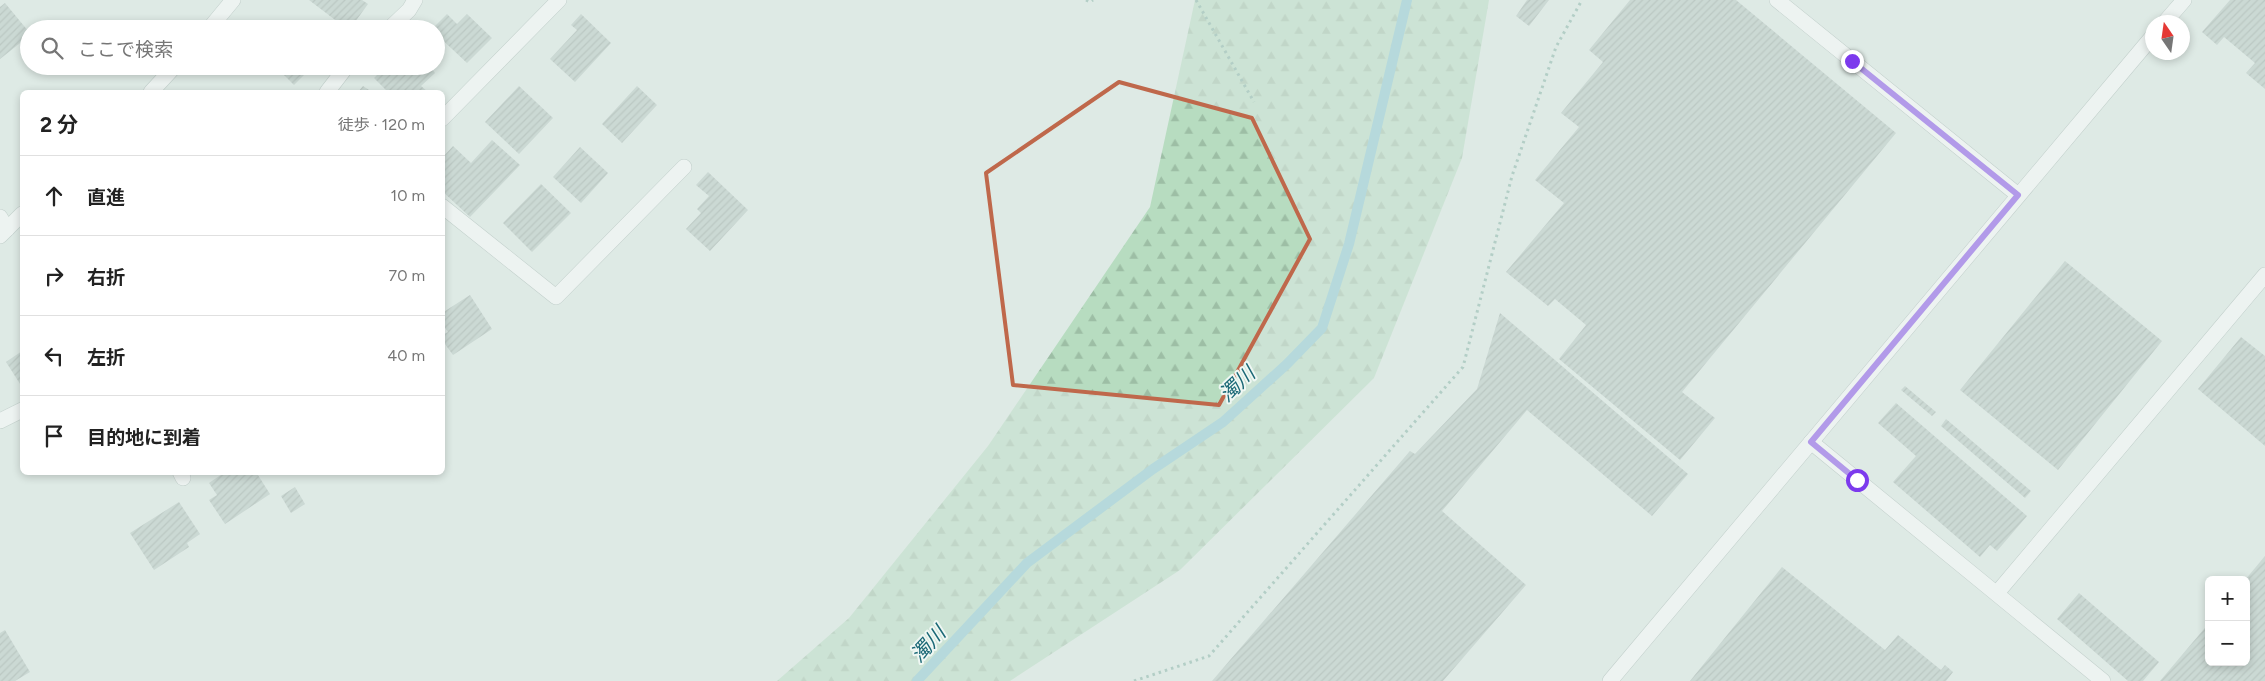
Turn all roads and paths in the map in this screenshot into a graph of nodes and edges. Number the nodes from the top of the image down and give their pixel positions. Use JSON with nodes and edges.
{"nodes":[{"id":1,"x":233,"y":0,"type":"edge"},
{"id":2,"x":415,"y":0,"type":"edge"},
{"id":3,"x":559,"y":0,"type":"edge"},
{"id":4,"x":1086,"y":0,"type":"edge"},
{"id":5,"x":1093,"y":0,"type":"edge"},
{"id":6,"x":1196,"y":0,"type":"edge"},
{"id":7,"x":1582,"y":0,"type":"edge"},
{"id":8,"x":1777,"y":0,"type":"edge"},
{"id":9,"x":2184,"y":0,"type":"edge"},
{"id":10,"x":2171,"y":15,"type":"edge"},
{"id":11,"x":216,"y":20,"type":"edge"},
{"id":12,"x":398,"y":20,"type":"edge"},
{"id":13,"x":2145,"y":45,"type":"edge"},
{"id":14,"x":167,"y":75,"type":"edge"},
{"id":15,"x":340,"y":75,"type":"edge"},
{"id":16,"x":153,"y":90,"type":"edge"},
{"id":17,"x":329,"y":90,"type":"edge"},
{"id":18,"x":1254,"y":102,"type":"dead end"},
{"id":19,"x":445,"y":116,"type":"edge"},
{"id":20,"x":684,"y":167,"type":"dead end"},
{"id":21,"x":2018,"y":195,"type":"junction"},
{"id":22,"x":445,"y":208,"type":"edge"},
{"id":23,"x":20,"y":215,"type":"edge"},
{"id":24,"x":2,"y":227,"type":"edge"},
{"id":25,"x":2265,"y":275,"type":"edge"},
{"id":26,"x":20,"y":411,"type":"edge"},
{"id":27,"x":0,"y":420,"type":"edge"},
{"id":28,"x":1811,"y":442,"type":"junction"},
{"id":29,"x":1997,"y":593,"type":"junction"},
{"id":30,"x":1134,"y":681,"type":"edge"},
{"id":31,"x":1610,"y":681,"type":"edge"},
{"id":32,"x":2103,"y":681,"type":"edge"}],
"edges":[{"from":1,"to":11,"type":"street"},
{"from":2,"to":12,"type":"street"},
{"from":3,"to":19,"type":"street"},
{"from":4,"to":5,"type":"path"},
{"from":6,"to":18,"type":"path"},
{"from":7,"to":30,"type":"path"},
{"from":8,"to":21,"type":"street"},
{"from":9,"to":10,"type":"street"},
{"from":13,"to":21,"type":"street"},
{"from":14,"to":16,"type":"street"},
{"from":15,"to":17,"type":"street"},
{"from":20,"to":22,"type":"street"},
{"from":21,"to":28,"type":"street"},
{"from":23,"to":24,"type":"street"},
{"from":25,"to":29,"type":"street"},
{"from":26,"to":27,"type":"street"},
{"from":28,"to":29,"type":"street"},
{"from":28,"to":31,"type":"street"},
{"from":29,"to":32,"type":"street"}]}
